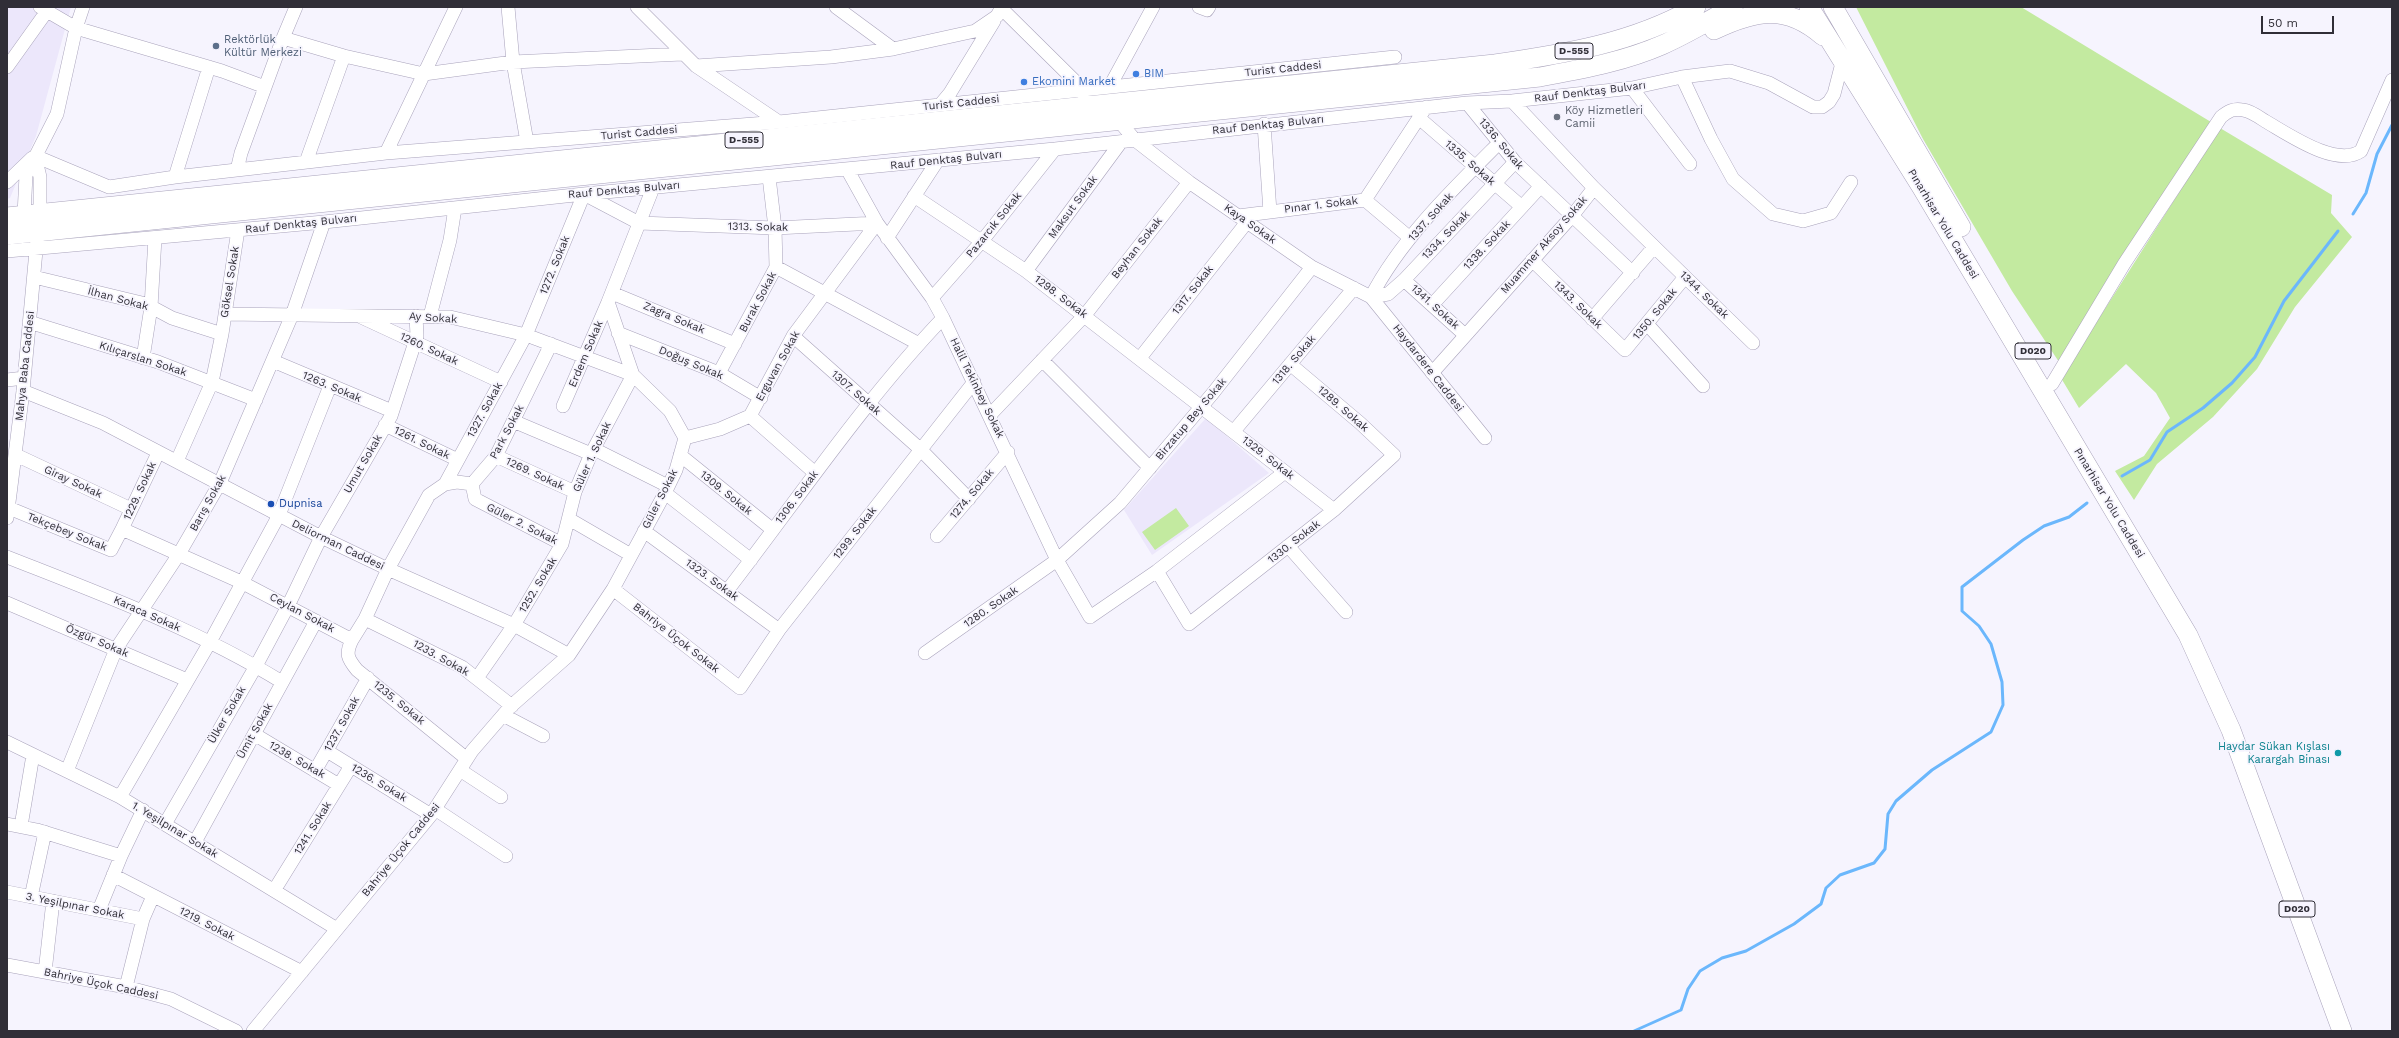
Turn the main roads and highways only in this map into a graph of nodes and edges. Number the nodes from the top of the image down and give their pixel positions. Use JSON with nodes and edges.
{"nodes":[{"id":1,"x":1696,"y":7,"type":"edge"},
{"id":2,"x":1733,"y":7,"type":"edge"},
{"id":3,"x":1809,"y":7,"type":"edge"},
{"id":4,"x":1833,"y":7,"type":"edge"},
{"id":5,"x":1841,"y":7,"type":"edge"},
{"id":6,"x":1852,"y":42,"type":"junction"},
{"id":7,"x":1843,"y":59,"type":"junction"},
{"id":8,"x":1609,"y":64,"type":"junction"},
{"id":9,"x":24,"y":215,"type":"edge"},
{"id":10,"x":7,"y":235,"type":"edge"},
{"id":11,"x":2342,"y":1031,"type":"edge"},
{"id":12,"x":2354,"y":1031,"type":"edge"}],
"edges":[{"from":1,"to":9,"type":"highway","number":"D-555"},
{"from":2,"to":8,"type":"highway","name":"Rauf Denktaş Bulvarı","number":"D-555"},
{"from":3,"to":7,"type":"highway","name":"Pınarhisar Yolu Caddesi"},
{"from":4,"to":6,"type":"highway","name":"Pınarhisar Yolu Caddesi"},
{"from":5,"to":6,"type":"highway"},
{"from":6,"to":12,"type":"highway","name":"Pınarhisar Yolu Caddesi","number":"D020"},
{"from":7,"to":8,"type":"highway"},
{"from":7,"to":11,"type":"highway","name":"Pınarhisar Yolu Caddesi","number":"D020"},
{"from":8,"to":10,"type":"highway","name":"Rauf Denktaş Bulvarı","number":"D-555"}]}
